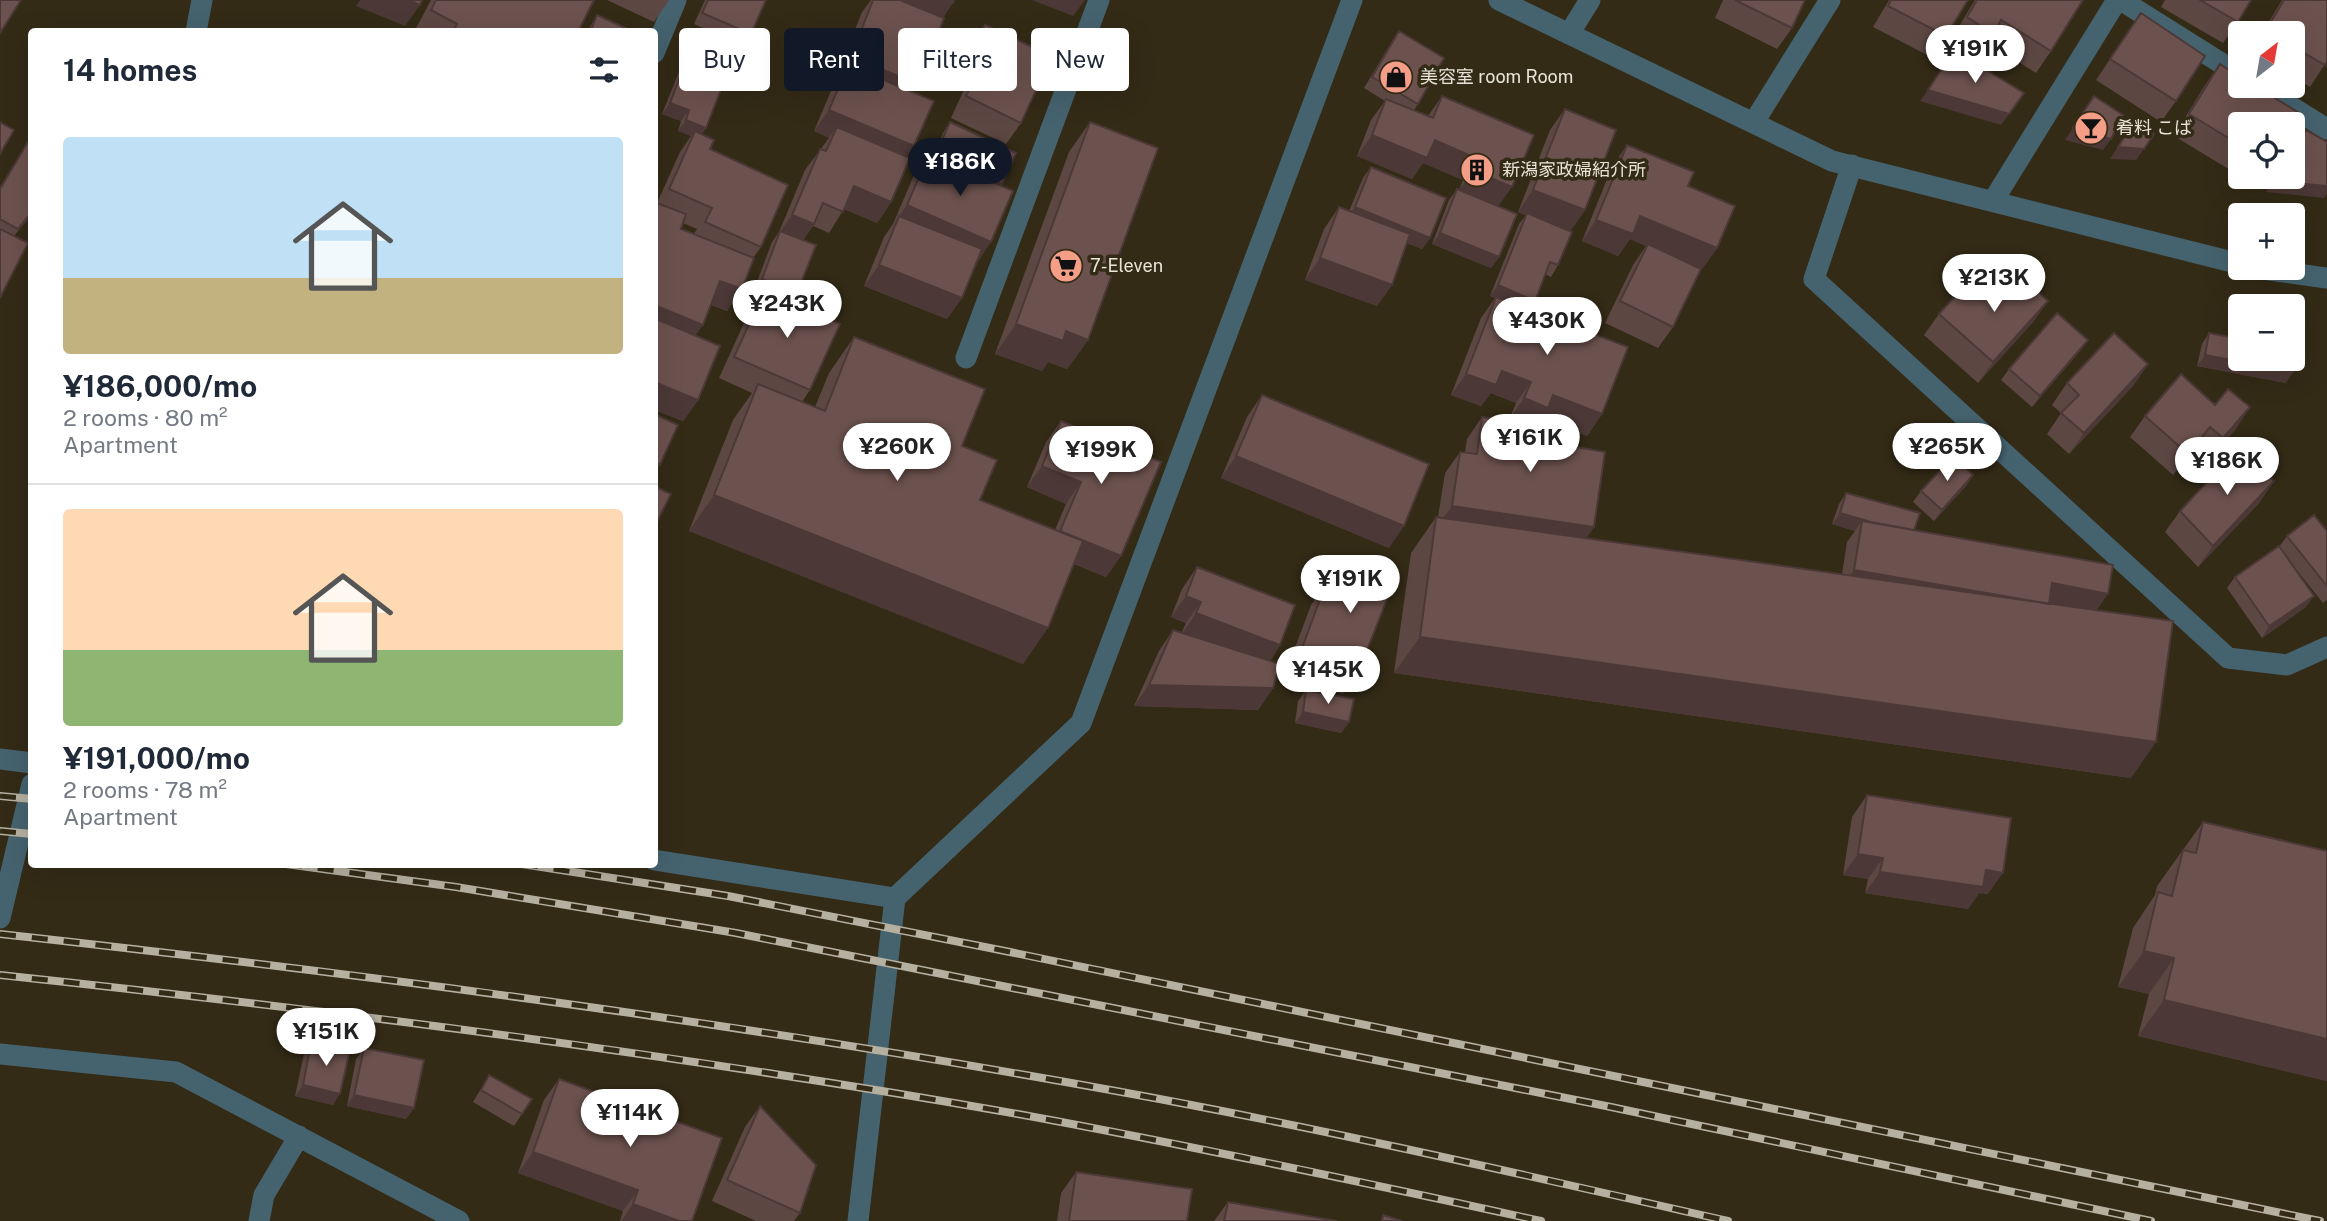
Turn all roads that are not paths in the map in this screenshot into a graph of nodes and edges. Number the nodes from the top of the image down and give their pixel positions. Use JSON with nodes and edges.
{"nodes":[{"id":1,"x":202,"y":0,"type":"edge"},
{"id":2,"x":676,"y":0,"type":"edge"},
{"id":3,"x":1100,"y":0,"type":"edge"},
{"id":4,"x":1352,"y":0,"type":"edge"},
{"id":5,"x":1499,"y":0,"type":"edge"},
{"id":6,"x":1590,"y":0,"type":"edge"},
{"id":7,"x":1830,"y":0,"type":"edge"},
{"id":8,"x":2119,"y":0,"type":"edge"},
{"id":9,"x":197,"y":28,"type":"edge"},
{"id":10,"x":1569,"y":34,"type":"junction"},
{"id":11,"x":658,"y":43,"type":"edge"},
{"id":12,"x":2228,"y":68,"type":"edge"},
{"id":13,"x":2277,"y":98,"type":"edge"},
{"id":14,"x":1754,"y":122,"type":"junction"},
{"id":15,"x":2327,"y":130,"type":"edge"},
{"id":16,"x":1852,"y":165,"type":"junction"},
{"id":17,"x":1993,"y":201,"type":"junction"},
{"id":18,"x":2228,"y":261,"type":"edge"},
{"id":19,"x":2305,"y":275,"type":"edge"},
{"id":20,"x":2327,"y":278,"type":"edge"},
{"id":21,"x":966,"y":358,"type":"dead end"},
{"id":22,"x":2327,"y":647,"type":"edge"},
{"id":23,"x":0,"y":760,"type":"edge"},
{"id":24,"x":28,"y":763,"type":"edge"},
{"id":25,"x":28,"y":801,"type":"edge"},
{"id":26,"x":658,"y":861,"type":"edge"},
{"id":27,"x":895,"y":898,"type":"junction"},
{"id":28,"x":0,"y":918,"type":"edge"},
{"id":29,"x":0,"y":1054,"type":"edge"},
{"id":30,"x":299,"y":1136,"type":"junction"},
{"id":31,"x":259,"y":1221,"type":"edge"},
{"id":32,"x":459,"y":1221,"type":"edge"},
{"id":33,"x":858,"y":1221,"type":"edge"}],
"edges":[{"from":1,"to":9,"type":"street"},
{"from":2,"to":11,"type":"street"},
{"from":3,"to":21,"type":"street"},
{"from":4,"to":27,"type":"street"},
{"from":5,"to":10,"type":"street"},
{"from":6,"to":10,"type":"street"},
{"from":7,"to":14,"type":"street"},
{"from":8,"to":12,"type":"street"},
{"from":8,"to":17,"type":"street"},
{"from":10,"to":14,"type":"street"},
{"from":13,"to":15,"type":"street"},
{"from":14,"to":16,"type":"street"},
{"from":16,"to":17,"type":"street"},
{"from":16,"to":22,"type":"street"},
{"from":17,"to":18,"type":"street"},
{"from":19,"to":20,"type":"street"},
{"from":23,"to":24,"type":"street"},
{"from":25,"to":28,"type":"street"},
{"from":26,"to":27,"type":"street"},
{"from":27,"to":33,"type":"street"},
{"from":29,"to":30,"type":"street"},
{"from":30,"to":31,"type":"street"},
{"from":30,"to":32,"type":"street"}]}
